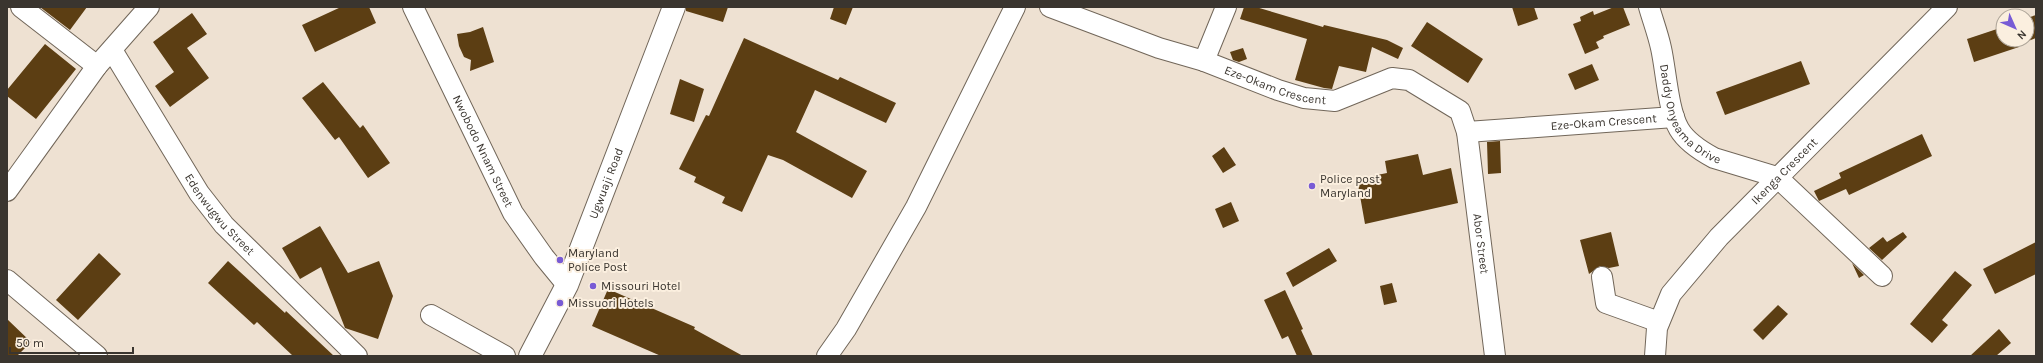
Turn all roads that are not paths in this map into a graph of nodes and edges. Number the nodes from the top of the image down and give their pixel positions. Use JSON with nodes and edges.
{"nodes":[{"id":1,"x":21,"y":7,"type":"edge"},
{"id":2,"x":149,"y":7,"type":"edge"},
{"id":3,"x":414,"y":7,"type":"edge"},
{"id":4,"x":674,"y":7,"type":"edge"},
{"id":5,"x":1015,"y":7,"type":"edge"},
{"id":6,"x":1050,"y":7,"type":"edge"},
{"id":7,"x":1226,"y":7,"type":"edge"},
{"id":8,"x":1649,"y":7,"type":"edge"},
{"id":9,"x":1947,"y":7,"type":"edge"},
{"id":10,"x":112,"y":50,"type":"junction"},
{"id":11,"x":1204,"y":61,"type":"junction"},
{"id":12,"x":97,"y":66,"type":"junction"},
{"id":13,"x":1674,"y":117,"type":"junction"},
{"id":14,"x":1467,"y":132,"type":"junction"},
{"id":15,"x":1777,"y":177,"type":"junction"},
{"id":16,"x":7,"y":191,"type":"edge"},
{"id":17,"x":1882,"y":276,"type":"dead end"},
{"id":18,"x":1602,"y":277,"type":"dead end"},
{"id":19,"x":7,"y":280,"type":"edge"},
{"id":20,"x":567,"y":285,"type":"junction"},
{"id":21,"x":432,"y":315,"type":"dead end"},
{"id":22,"x":1659,"y":322,"type":"junction"},
{"id":23,"x":97,"y":356,"type":"edge"},
{"id":24,"x":357,"y":356,"type":"edge"},
{"id":25,"x":505,"y":356,"type":"edge"},
{"id":26,"x":530,"y":356,"type":"edge"},
{"id":27,"x":827,"y":356,"type":"edge"},
{"id":28,"x":1495,"y":356,"type":"edge"},
{"id":29,"x":1655,"y":356,"type":"edge"}],
"edges":[{"from":1,"to":12,"type":"street"},
{"from":2,"to":10,"type":"street"},
{"from":3,"to":20,"type":"street","name":"Nwobodo Nnam Street"},
{"from":4,"to":20,"type":"main road","name":"Ugwuaji Road"},
{"from":5,"to":27,"type":"street"},
{"from":6,"to":11,"type":"street","name":"Eze-Okam Crescent"},
{"from":7,"to":11,"type":"street"},
{"from":8,"to":13,"type":"street","name":"Daddy Onyeama Drive"},
{"from":9,"to":15,"type":"street","name":"Ikenga Crescent"},
{"from":10,"to":12,"type":"street"},
{"from":10,"to":24,"type":"street","name":"Edenwugwu Street"},
{"from":11,"to":14,"type":"street","name":"Eze-Okam Crescent"},
{"from":12,"to":16,"type":"street"},
{"from":13,"to":14,"type":"street","name":"Eze-Okam Crescent"},
{"from":13,"to":15,"type":"street","name":"Daddy Onyeama Drive"},
{"from":14,"to":28,"type":"street","name":"Abor Street"},
{"from":15,"to":17,"type":"street"},
{"from":15,"to":22,"type":"street","name":"Ikenga Crescent"},
{"from":18,"to":22,"type":"street"},
{"from":19,"to":23,"type":"street"},
{"from":20,"to":26,"type":"main road","name":"Ugwuaji Road"},
{"from":21,"to":25,"type":"street"},
{"from":22,"to":29,"type":"street","name":"Ikenga Crescent"}]}
